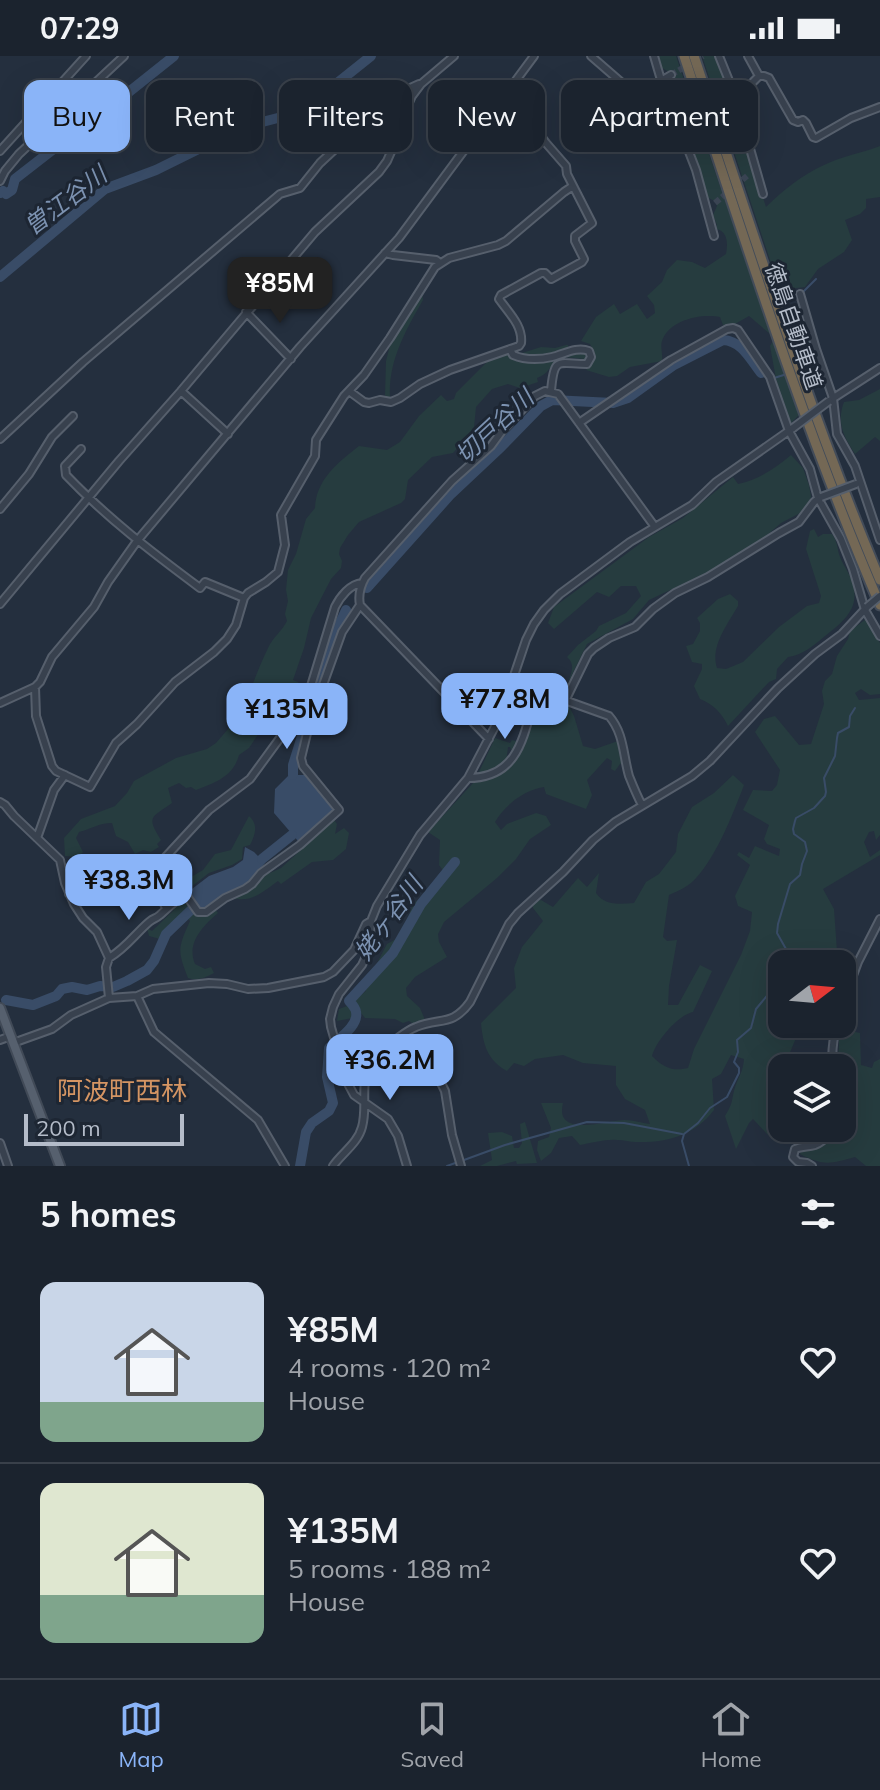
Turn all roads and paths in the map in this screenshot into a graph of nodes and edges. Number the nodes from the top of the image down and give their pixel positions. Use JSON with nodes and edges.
{"nodes":[{"id":1,"x":86,"y":56,"type":"edge"},
{"id":2,"x":124,"y":56,"type":"edge"},
{"id":3,"x":454,"y":56,"type":"edge"},
{"id":4,"x":534,"y":56,"type":"edge"},
{"id":5,"x":591,"y":56,"type":"edge"},
{"id":6,"x":654,"y":56,"type":"edge"},
{"id":7,"x":684,"y":56,"type":"edge"},
{"id":8,"x":694,"y":56,"type":"edge"},
{"id":9,"x":719,"y":56,"type":"edge"},
{"id":10,"x":748,"y":56,"type":"edge"},
{"id":11,"x":671,"y":75,"type":"tunnel mouth"},
{"id":12,"x":759,"y":76,"type":"junction"},
{"id":13,"x":515,"y":80,"type":"edge"},
{"id":14,"x":619,"y":80,"type":"edge"},
{"id":15,"x":661,"y":80,"type":"joint"},
{"id":16,"x":729,"y":80,"type":"edge"},
{"id":17,"x":755,"y":80,"type":"edge"},
{"id":18,"x":421,"y":84,"type":"junction"},
{"id":19,"x":880,"y":107,"type":"edge"},
{"id":20,"x":545,"y":142,"type":"edge"},
{"id":21,"x":0,"y":151,"type":"edge"},
{"id":22,"x":462,"y":152,"type":"edge"},
{"id":23,"x":689,"y":152,"type":"edge"},
{"id":24,"x":751,"y":152,"type":"edge"},
{"id":25,"x":756,"y":169,"type":"junction"},
{"id":26,"x":747,"y":176,"type":"tunnel mouth"},
{"id":27,"x":0,"y":181,"type":"edge"},
{"id":28,"x":573,"y":186,"type":"junction"},
{"id":29,"x":763,"y":194,"type":"dead end"},
{"id":30,"x":715,"y":203,"type":"tunnel mouth"},
{"id":31,"x":706,"y":208,"type":"junction"},
{"id":32,"x":714,"y":236,"type":"dead end"},
{"id":33,"x":385,"y":253,"type":"junction"},
{"id":34,"x":440,"y":263,"type":"junction"},
{"id":35,"x":800,"y":294,"type":"dead end"},
{"id":36,"x":246,"y":312,"type":"junction"},
{"id":37,"x":510,"y":349,"type":"junction"},
{"id":38,"x":291,"y":359,"type":"junction"},
{"id":39,"x":880,"y":368,"type":"edge"},
{"id":40,"x":181,"y":391,"type":"junction"},
{"id":41,"x":349,"y":391,"type":"junction"},
{"id":42,"x":551,"y":391,"type":"junction"},
{"id":43,"x":831,"y":399,"type":"junction"},
{"id":44,"x":73,"y":416,"type":"dead end"},
{"id":45,"x":579,"y":423,"type":"junction"},
{"id":46,"x":791,"y":430,"type":"junction"},
{"id":47,"x":228,"y":434,"type":"junction"},
{"id":48,"x":0,"y":439,"type":"edge"},
{"id":49,"x":81,"y":449,"type":"dead end"},
{"id":50,"x":858,"y":483,"type":"junction"},
{"id":51,"x":819,"y":497,"type":"junction"},
{"id":52,"x":88,"y":498,"type":"junction"},
{"id":53,"x":0,"y":509,"type":"edge"},
{"id":54,"x":655,"y":527,"type":"junction"},
{"id":55,"x":880,"y":540,"type":"edge"},
{"id":56,"x":137,"y":541,"type":"junction"},
{"id":57,"x":880,"y":580,"type":"edge"},
{"id":58,"x":362,"y":583,"type":"junction"},
{"id":59,"x":880,"y":596,"type":"edge"},
{"id":60,"x":244,"y":598,"type":"junction"},
{"id":61,"x":0,"y":604,"type":"edge"},
{"id":62,"x":360,"y":605,"type":"junction"},
{"id":63,"x":880,"y":605,"type":"edge"},
{"id":64,"x":866,"y":609,"type":"junction"},
{"id":65,"x":880,"y":636,"type":"edge"},
{"id":66,"x":35,"y":687,"type":"junction"},
{"id":67,"x":565,"y":701,"type":"junction"},
{"id":68,"x":0,"y":703,"type":"edge"},
{"id":69,"x":489,"y":739,"type":"junction"},
{"id":70,"x":65,"y":775,"type":"junction"},
{"id":71,"x":468,"y":778,"type":"junction"},
{"id":72,"x":0,"y":802,"type":"edge"},
{"id":73,"x":642,"y":805,"type":"junction"},
{"id":74,"x":37,"y":838,"type":"junction"},
{"id":75,"x":145,"y":862,"type":"junction"},
{"id":76,"x":69,"y":894,"type":"junction"},
{"id":77,"x":166,"y":908,"type":"junction"},
{"id":78,"x":880,"y":919,"type":"edge"},
{"id":79,"x":371,"y":921,"type":"junction"},
{"id":80,"x":109,"y":958,"type":"junction"},
{"id":81,"x":856,"y":967,"type":"edge"},
{"id":82,"x":137,"y":996,"type":"junction"},
{"id":83,"x":109,"y":998,"type":"junction"},
{"id":84,"x":0,"y":1008,"type":"edge"},
{"id":85,"x":0,"y":1040,"type":"edge"},
{"id":86,"x":12,"y":1040,"type":"junction"},
{"id":87,"x":388,"y":1048,"type":"junction"},
{"id":88,"x":364,"y":1104,"type":"junction"},
{"id":89,"x":821,"y":1142,"type":"edge"},
{"id":90,"x":0,"y":1143,"type":"edge"},
{"id":91,"x":8,"y":1166,"type":"edge"},
{"id":92,"x":60,"y":1166,"type":"edge"},
{"id":93,"x":285,"y":1166,"type":"edge"},
{"id":94,"x":333,"y":1166,"type":"edge"},
{"id":95,"x":407,"y":1166,"type":"edge"},
{"id":96,"x":461,"y":1166,"type":"edge"},
{"id":97,"x":812,"y":1166,"type":"edge"}],
"edges":[{"from":1,"to":21,"type":"street"},
{"from":2,"to":27,"type":"street"},
{"from":3,"to":18,"type":"street"},
{"from":4,"to":13,"type":"street"},
{"from":5,"to":14,"type":"street"},
{"from":6,"to":15,"type":"street"},
{"from":7,"to":63,"type":"highway","name":"徳島自動車道"},
{"from":8,"to":57,"type":"highway","name":"徳島自動車道"},
{"from":9,"to":16,"type":"street"},
{"from":10,"to":12,"type":"street"},
{"from":11,"to":15,"type":"street"},
{"from":12,"to":17,"type":"street"},
{"from":12,"to":19,"type":"street"},
{"from":18,"to":36,"type":"street"},
{"from":18,"to":48,"type":"street"},
{"from":20,"to":28,"type":"street"},
{"from":22,"to":33,"type":"street"},
{"from":23,"to":31,"type":"street"},
{"from":24,"to":25,"type":"street"},
{"from":25,"to":26,"type":"street"},
{"from":25,"to":29,"type":"street"},
{"from":28,"to":34,"type":"street"},
{"from":28,"to":37,"type":"street"},
{"from":30,"to":31,"type":"street"},
{"from":31,"to":32,"type":"street"},
{"from":33,"to":34,"type":"street"},
{"from":33,"to":38,"type":"street"},
{"from":34,"to":41,"type":"street"},
{"from":35,"to":43,"type":"street"},
{"from":36,"to":38,"type":"street"},
{"from":36,"to":40,"type":"street"},
{"from":37,"to":41,"type":"street"},
{"from":37,"to":42,"type":"street"},
{"from":38,"to":47,"type":"street"},
{"from":39,"to":43,"type":"street"},
{"from":40,"to":47,"type":"street"},
{"from":40,"to":52,"type":"street"},
{"from":41,"to":60,"type":"street"},
{"from":42,"to":45,"type":"street"},
{"from":42,"to":58,"type":"street"},
{"from":43,"to":46,"type":"street","bridge":true},
{"from":43,"to":50,"type":"street"},
{"from":44,"to":53,"type":"street"},
{"from":45,"to":46,"type":"street"},
{"from":45,"to":54,"type":"street"},
{"from":46,"to":51,"type":"street"},
{"from":46,"to":54,"type":"street"},
{"from":47,"to":56,"type":"street"},
{"from":49,"to":52,"type":"street"},
{"from":50,"to":51,"type":"street","bridge":true},
{"from":50,"to":55,"type":"street"},
{"from":51,"to":64,"type":"street"},
{"from":51,"to":67,"type":"street"},
{"from":52,"to":56,"type":"street"},
{"from":52,"to":61,"type":"street"},
{"from":54,"to":69,"type":"street"},
{"from":56,"to":60,"type":"street"},
{"from":56,"to":66,"type":"street"},
{"from":58,"to":62,"type":"street"},
{"from":58,"to":75,"type":"street"},
{"from":59,"to":64,"type":"street","bridge":true},
{"from":60,"to":70,"type":"street"},
{"from":62,"to":69,"type":"street"},
{"from":62,"to":77,"type":"street"},
{"from":64,"to":65,"type":"street"},
{"from":64,"to":73,"type":"street"},
{"from":66,"to":68,"type":"street"},
{"from":66,"to":70,"type":"street"},
{"from":67,"to":71,"type":"street"},
{"from":67,"to":73,"type":"street"},
{"from":69,"to":71,"type":"street"},
{"from":70,"to":74,"type":"street"},
{"from":71,"to":79,"type":"street"},
{"from":72,"to":74,"type":"street"},
{"from":73,"to":87,"type":"street"},
{"from":74,"to":76,"type":"street"},
{"from":75,"to":76,"type":"street"},
{"from":75,"to":77,"type":"street"},
{"from":76,"to":80,"type":"street"},
{"from":77,"to":80,"type":"street"},
{"from":78,"to":81,"type":"street"},
{"from":79,"to":82,"type":"street"},
{"from":79,"to":88,"type":"street"},
{"from":80,"to":83,"type":"street"},
{"from":82,"to":83,"type":"street"},
{"from":82,"to":93,"type":"street"},
{"from":83,"to":86,"type":"street"},
{"from":84,"to":86,"type":"main road"},
{"from":85,"to":86,"type":"street"},
{"from":86,"to":92,"type":"main road"},
{"from":87,"to":88,"type":"street"},
{"from":87,"to":96,"type":"street"},
{"from":88,"to":94,"type":"street"},
{"from":88,"to":95,"type":"street"},
{"from":89,"to":97,"type":"street"},
{"from":90,"to":91,"type":"street"}]}
